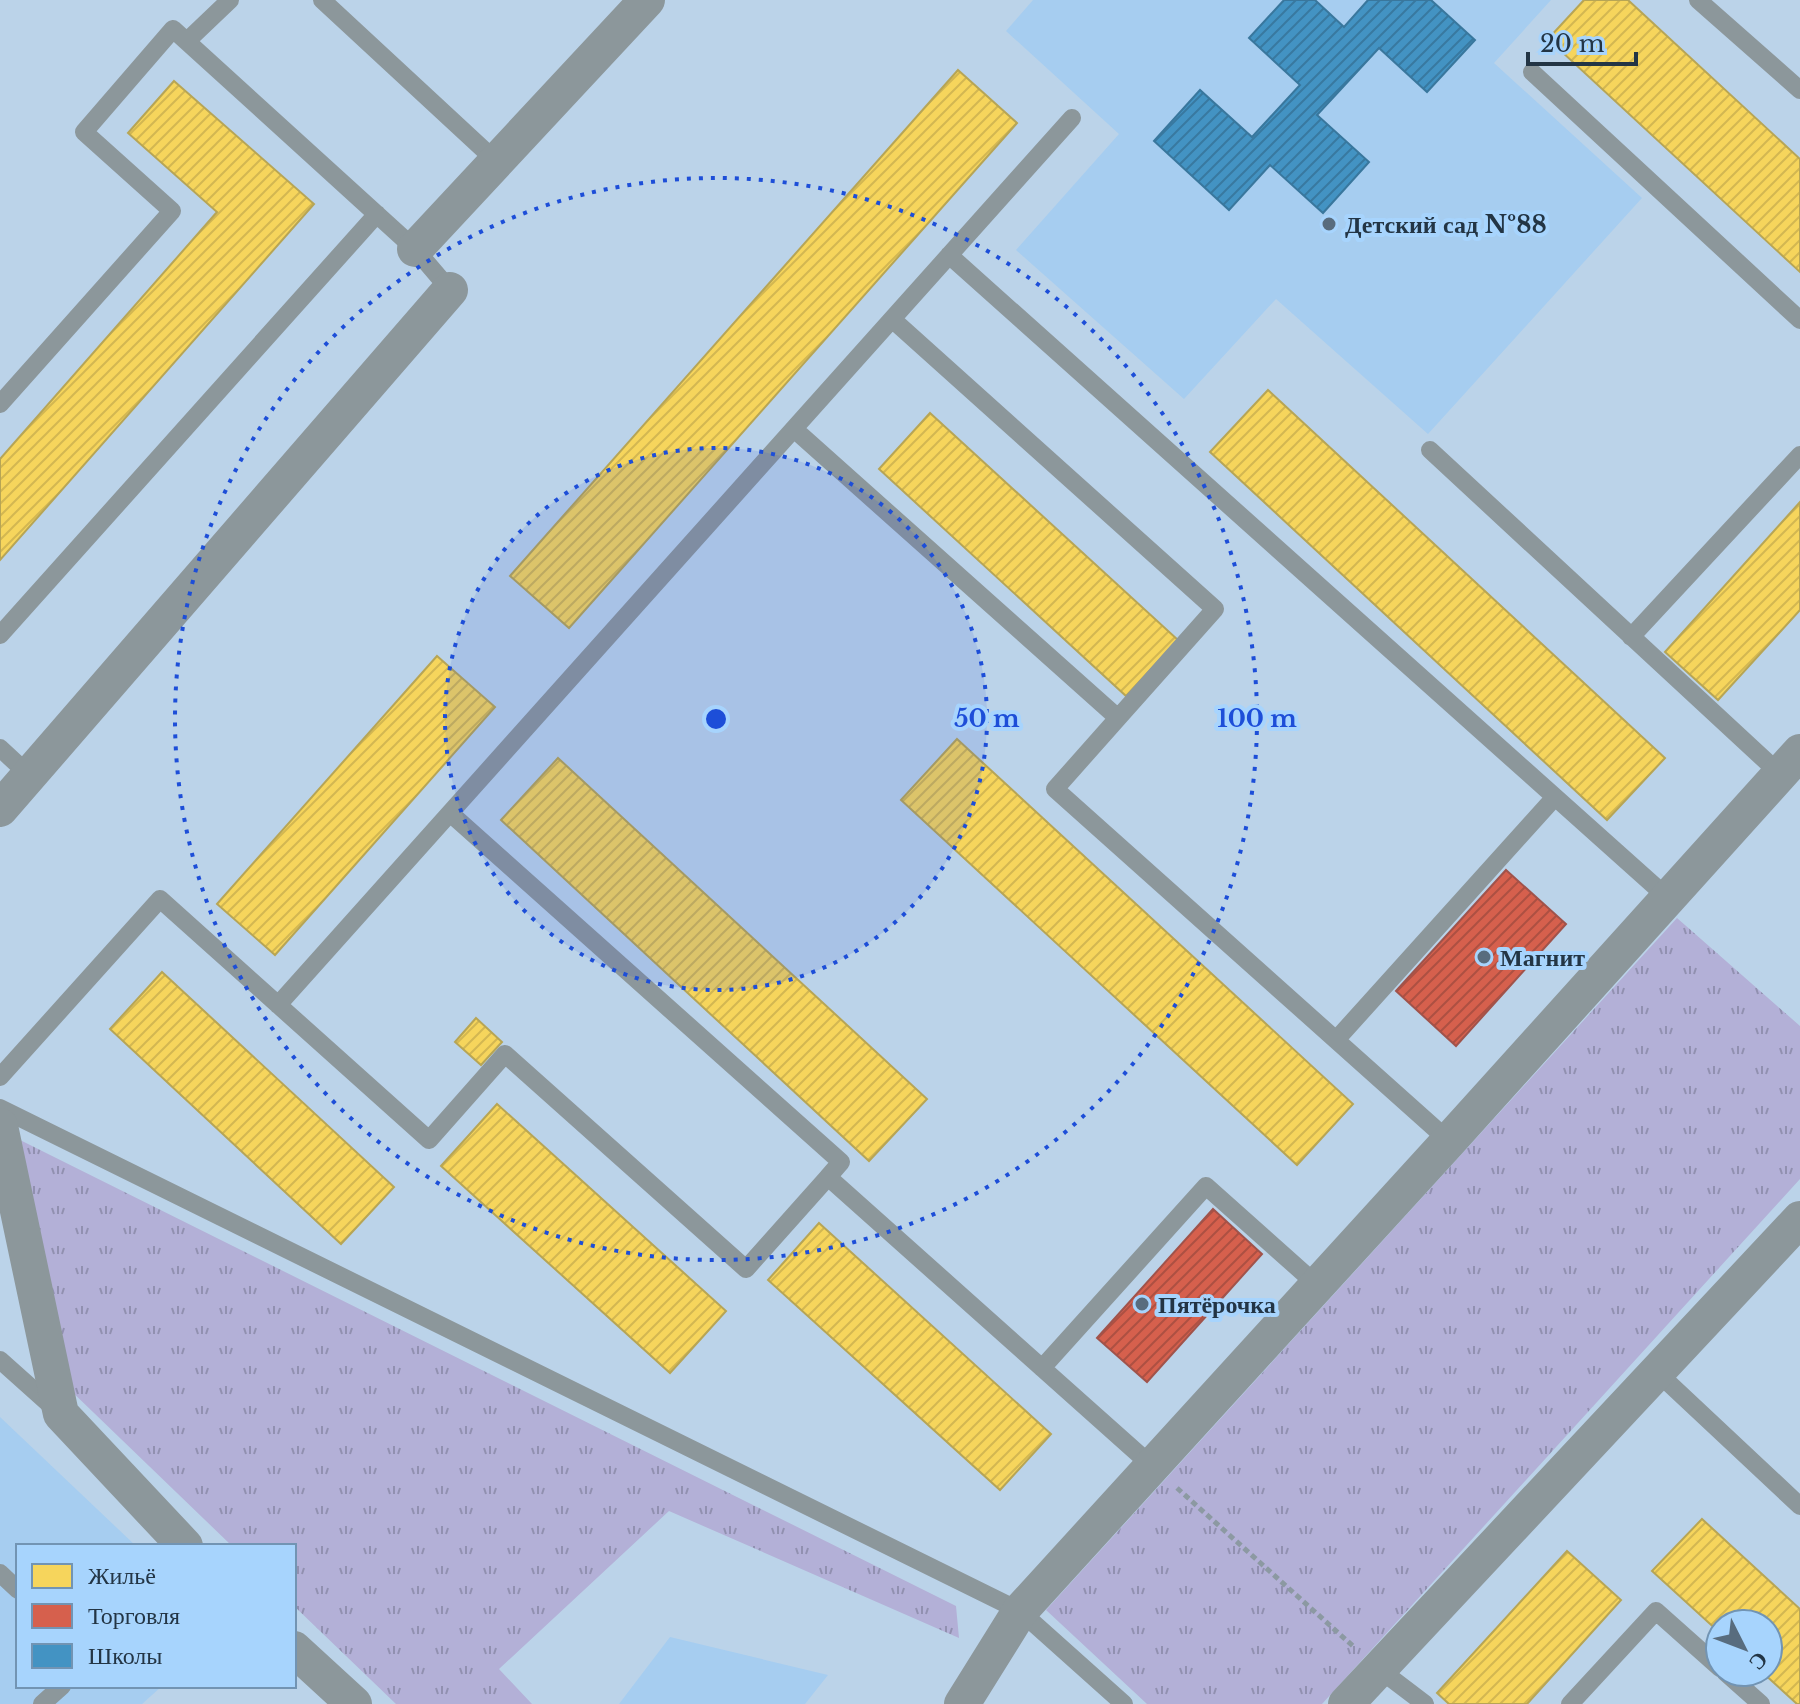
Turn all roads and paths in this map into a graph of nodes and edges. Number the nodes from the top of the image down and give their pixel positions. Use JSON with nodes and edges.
{"nodes":[{"id":1,"x":230,"y":0,"type":"edge"},
{"id":2,"x":322,"y":0,"type":"edge"},
{"id":3,"x":647,"y":0,"type":"edge"},
{"id":4,"x":1698,"y":0,"type":"edge"},
{"id":5,"x":187,"y":41,"type":"junction"},
{"id":6,"x":1532,"y":72,"type":"dead end"},
{"id":7,"x":1800,"y":90,"type":"edge"},
{"id":8,"x":1072,"y":118,"type":"dead end"},
{"id":9,"x":497,"y":162,"type":"junction"},
{"id":10,"x":377,"y":214,"type":"junction"},
{"id":11,"x":415,"y":249,"type":"junction"},
{"id":12,"x":949,"y":255,"type":"junction"},
{"id":13,"x":450,"y":290,"type":"joint"},
{"id":14,"x":892,"y":319,"type":"junction"},
{"id":15,"x":1800,"y":320,"type":"edge"},
{"id":16,"x":0,"y":404,"type":"edge"},
{"id":17,"x":794,"y":429,"type":"junction"},
{"id":18,"x":1430,"y":450,"type":"dead end"},
{"id":19,"x":1800,"y":455,"type":"edge"},
{"id":20,"x":0,"y":635,"type":"edge"},
{"id":21,"x":1631,"y":637,"type":"junction"},
{"id":22,"x":1118,"y":718,"type":"junction"},
{"id":23,"x":0,"y":748,"type":"edge"},
{"id":24,"x":1790,"y":763,"type":"edge"},
{"id":25,"x":29,"y":775,"type":"junction"},
{"id":26,"x":1555,"y":797,"type":"junction"},
{"id":27,"x":0,"y":809,"type":"edge"},
{"id":28,"x":450,"y":813,"type":"junction"},
{"id":29,"x":1668,"y":898,"type":"junction"},
{"id":30,"x":278,"y":1005,"type":"junction"},
{"id":31,"x":1336,"y":1040,"type":"junction"},
{"id":32,"x":0,"y":1077,"type":"edge"},
{"id":33,"x":0,"y":1108,"type":"edge"},
{"id":34,"x":0,"y":1126,"type":"edge"},
{"id":35,"x":1449,"y":1141,"type":"junction"},
{"id":36,"x":828,"y":1177,"type":"junction"},
{"id":37,"x":1800,"y":1219,"type":"edge"},
{"id":38,"x":1317,"y":1285,"type":"junction"},
{"id":39,"x":0,"y":1360,"type":"edge"},
{"id":40,"x":1042,"y":1368,"type":"junction"},
{"id":41,"x":1657,"y":1372,"type":"junction"},
{"id":42,"x":61,"y":1414,"type":"junction"},
{"id":43,"x":1152,"y":1466,"type":"junction"},
{"id":44,"x":1800,"y":1506,"type":"edge"},
{"id":45,"x":183,"y":1544,"type":"edge"},
{"id":46,"x":0,"y":1573,"type":"edge"},
{"id":47,"x":16,"y":1588,"type":"edge"},
{"id":48,"x":1020,"y":1611,"type":"junction"},
{"id":49,"x":296,"y":1651,"type":"edge"},
{"id":50,"x":1704,"y":1654,"type":"edge"},
{"id":51,"x":1379,"y":1669,"type":"junction"},
{"id":52,"x":60,"y":1688,"type":"edge"},
{"id":53,"x":1743,"y":1688,"type":"edge"},
{"id":54,"x":42,"y":1704,"type":"edge"},
{"id":55,"x":354,"y":1704,"type":"edge"},
{"id":56,"x":962,"y":1704,"type":"edge"},
{"id":57,"x":1124,"y":1704,"type":"edge"},
{"id":58,"x":1346,"y":1704,"type":"edge"},
{"id":59,"x":1425,"y":1704,"type":"edge"},
{"id":60,"x":1570,"y":1704,"type":"edge"},
{"id":61,"x":1761,"y":1704,"type":"edge"}],
"edges":[{"from":1,"to":5,"type":"lane"},
{"from":2,"to":9,"type":"lane"},
{"from":3,"to":9,"type":"street"},
{"from":4,"to":7,"type":"lane"},
{"from":5,"to":10,"type":"lane"},
{"from":5,"to":16,"type":"lane"},
{"from":6,"to":15,"type":"lane"},
{"from":8,"to":12,"type":"lane"},
{"from":9,"to":11,"type":"street"},
{"from":10,"to":11,"type":"lane"},
{"from":10,"to":20,"type":"lane"},
{"from":11,"to":13,"type":"lane"},
{"from":12,"to":14,"type":"lane"},
{"from":12,"to":26,"type":"lane"},
{"from":13,"to":25,"type":"street"},
{"from":14,"to":17,"type":"lane"},
{"from":14,"to":22,"type":"lane"},
{"from":17,"to":22,"type":"lane"},
{"from":17,"to":28,"type":"lane"},
{"from":18,"to":21,"type":"lane"},
{"from":19,"to":21,"type":"lane"},
{"from":21,"to":24,"type":"lane"},
{"from":22,"to":31,"type":"lane"},
{"from":23,"to":25,"type":"lane"},
{"from":24,"to":29,"type":"street"},
{"from":25,"to":27,"type":"street"},
{"from":26,"to":29,"type":"lane"},
{"from":26,"to":31,"type":"lane"},
{"from":28,"to":30,"type":"lane"},
{"from":28,"to":36,"type":"lane"},
{"from":29,"to":35,"type":"street"},
{"from":30,"to":32,"type":"lane"},
{"from":30,"to":36,"type":"lane"},
{"from":31,"to":35,"type":"lane"},
{"from":33,"to":48,"type":"lane"},
{"from":34,"to":42,"type":"street"},
{"from":35,"to":38,"type":"street"},
{"from":36,"to":40,"type":"lane"},
{"from":37,"to":41,"type":"street"},
{"from":38,"to":40,"type":"lane"},
{"from":38,"to":43,"type":"street"},
{"from":39,"to":42,"type":"lane"},
{"from":40,"to":43,"type":"lane"},
{"from":41,"to":44,"type":"lane"},
{"from":41,"to":51,"type":"street"},
{"from":42,"to":45,"type":"street"},
{"from":43,"to":48,"type":"street"},
{"from":43,"to":51,"type":"path"},
{"from":46,"to":47,"type":"lane"},
{"from":48,"to":56,"type":"street"},
{"from":48,"to":57,"type":"lane"},
{"from":49,"to":55,"type":"street"},
{"from":50,"to":60,"type":"lane"},
{"from":51,"to":58,"type":"street"},
{"from":51,"to":59,"type":"lane"},
{"from":52,"to":54,"type":"lane"},
{"from":53,"to":61,"type":"lane"}]}
